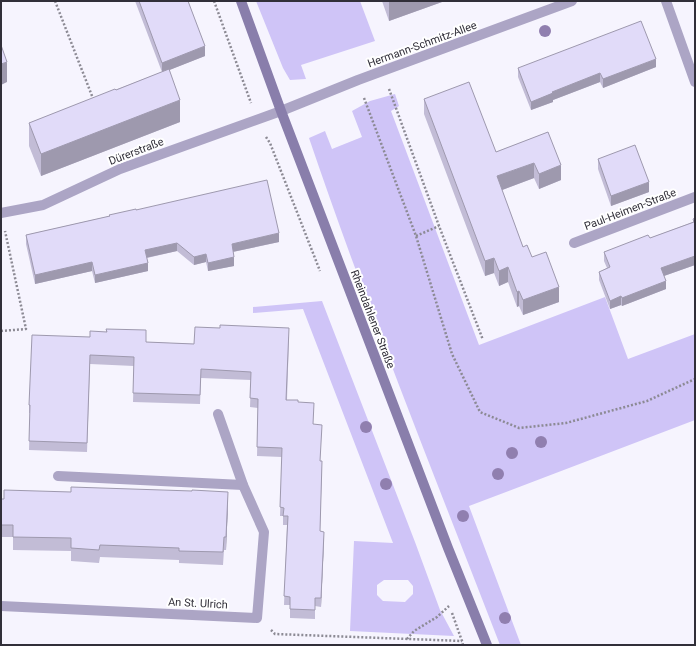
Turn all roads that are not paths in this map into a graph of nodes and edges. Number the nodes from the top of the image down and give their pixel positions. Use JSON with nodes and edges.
{"nodes":[{"id":1,"x":241,"y":1,"type":"edge"},
{"id":2,"x":572,"y":1,"type":"edge"},
{"id":3,"x":666,"y":1,"type":"edge"},
{"id":4,"x":695,"y":82,"type":"edge"},
{"id":5,"x":281,"y":111,"type":"junction"},
{"id":6,"x":695,"y":197,"type":"edge"},
{"id":7,"x":1,"y":213,"type":"edge"},
{"id":8,"x":574,"y":243,"type":"dead end"},
{"id":9,"x":218,"y":414,"type":"dead end"},
{"id":10,"x":58,"y":476,"type":"dead end"},
{"id":11,"x":243,"y":485,"type":"junction"},
{"id":12,"x":1,"y":606,"type":"edge"},
{"id":13,"x":487,"y":644,"type":"edge"}],
"edges":[{"from":1,"to":5,"type":"main road","name":"Rheindahlener Straße"},
{"from":2,"to":5,"type":"street","name":"Hermann-Schmitz-Allee"},
{"from":3,"to":4,"type":"street"},
{"from":5,"to":7,"type":"street","name":"Dürerstraße"},
{"from":5,"to":13,"type":"main road","name":"Rheindahlener Straße"},
{"from":6,"to":8,"type":"street","name":"Paul-Heimen-Straße"},
{"from":9,"to":11,"type":"street"},
{"from":10,"to":11,"type":"street"},
{"from":11,"to":12,"type":"street","name":"An St. Ulrich"}]}
